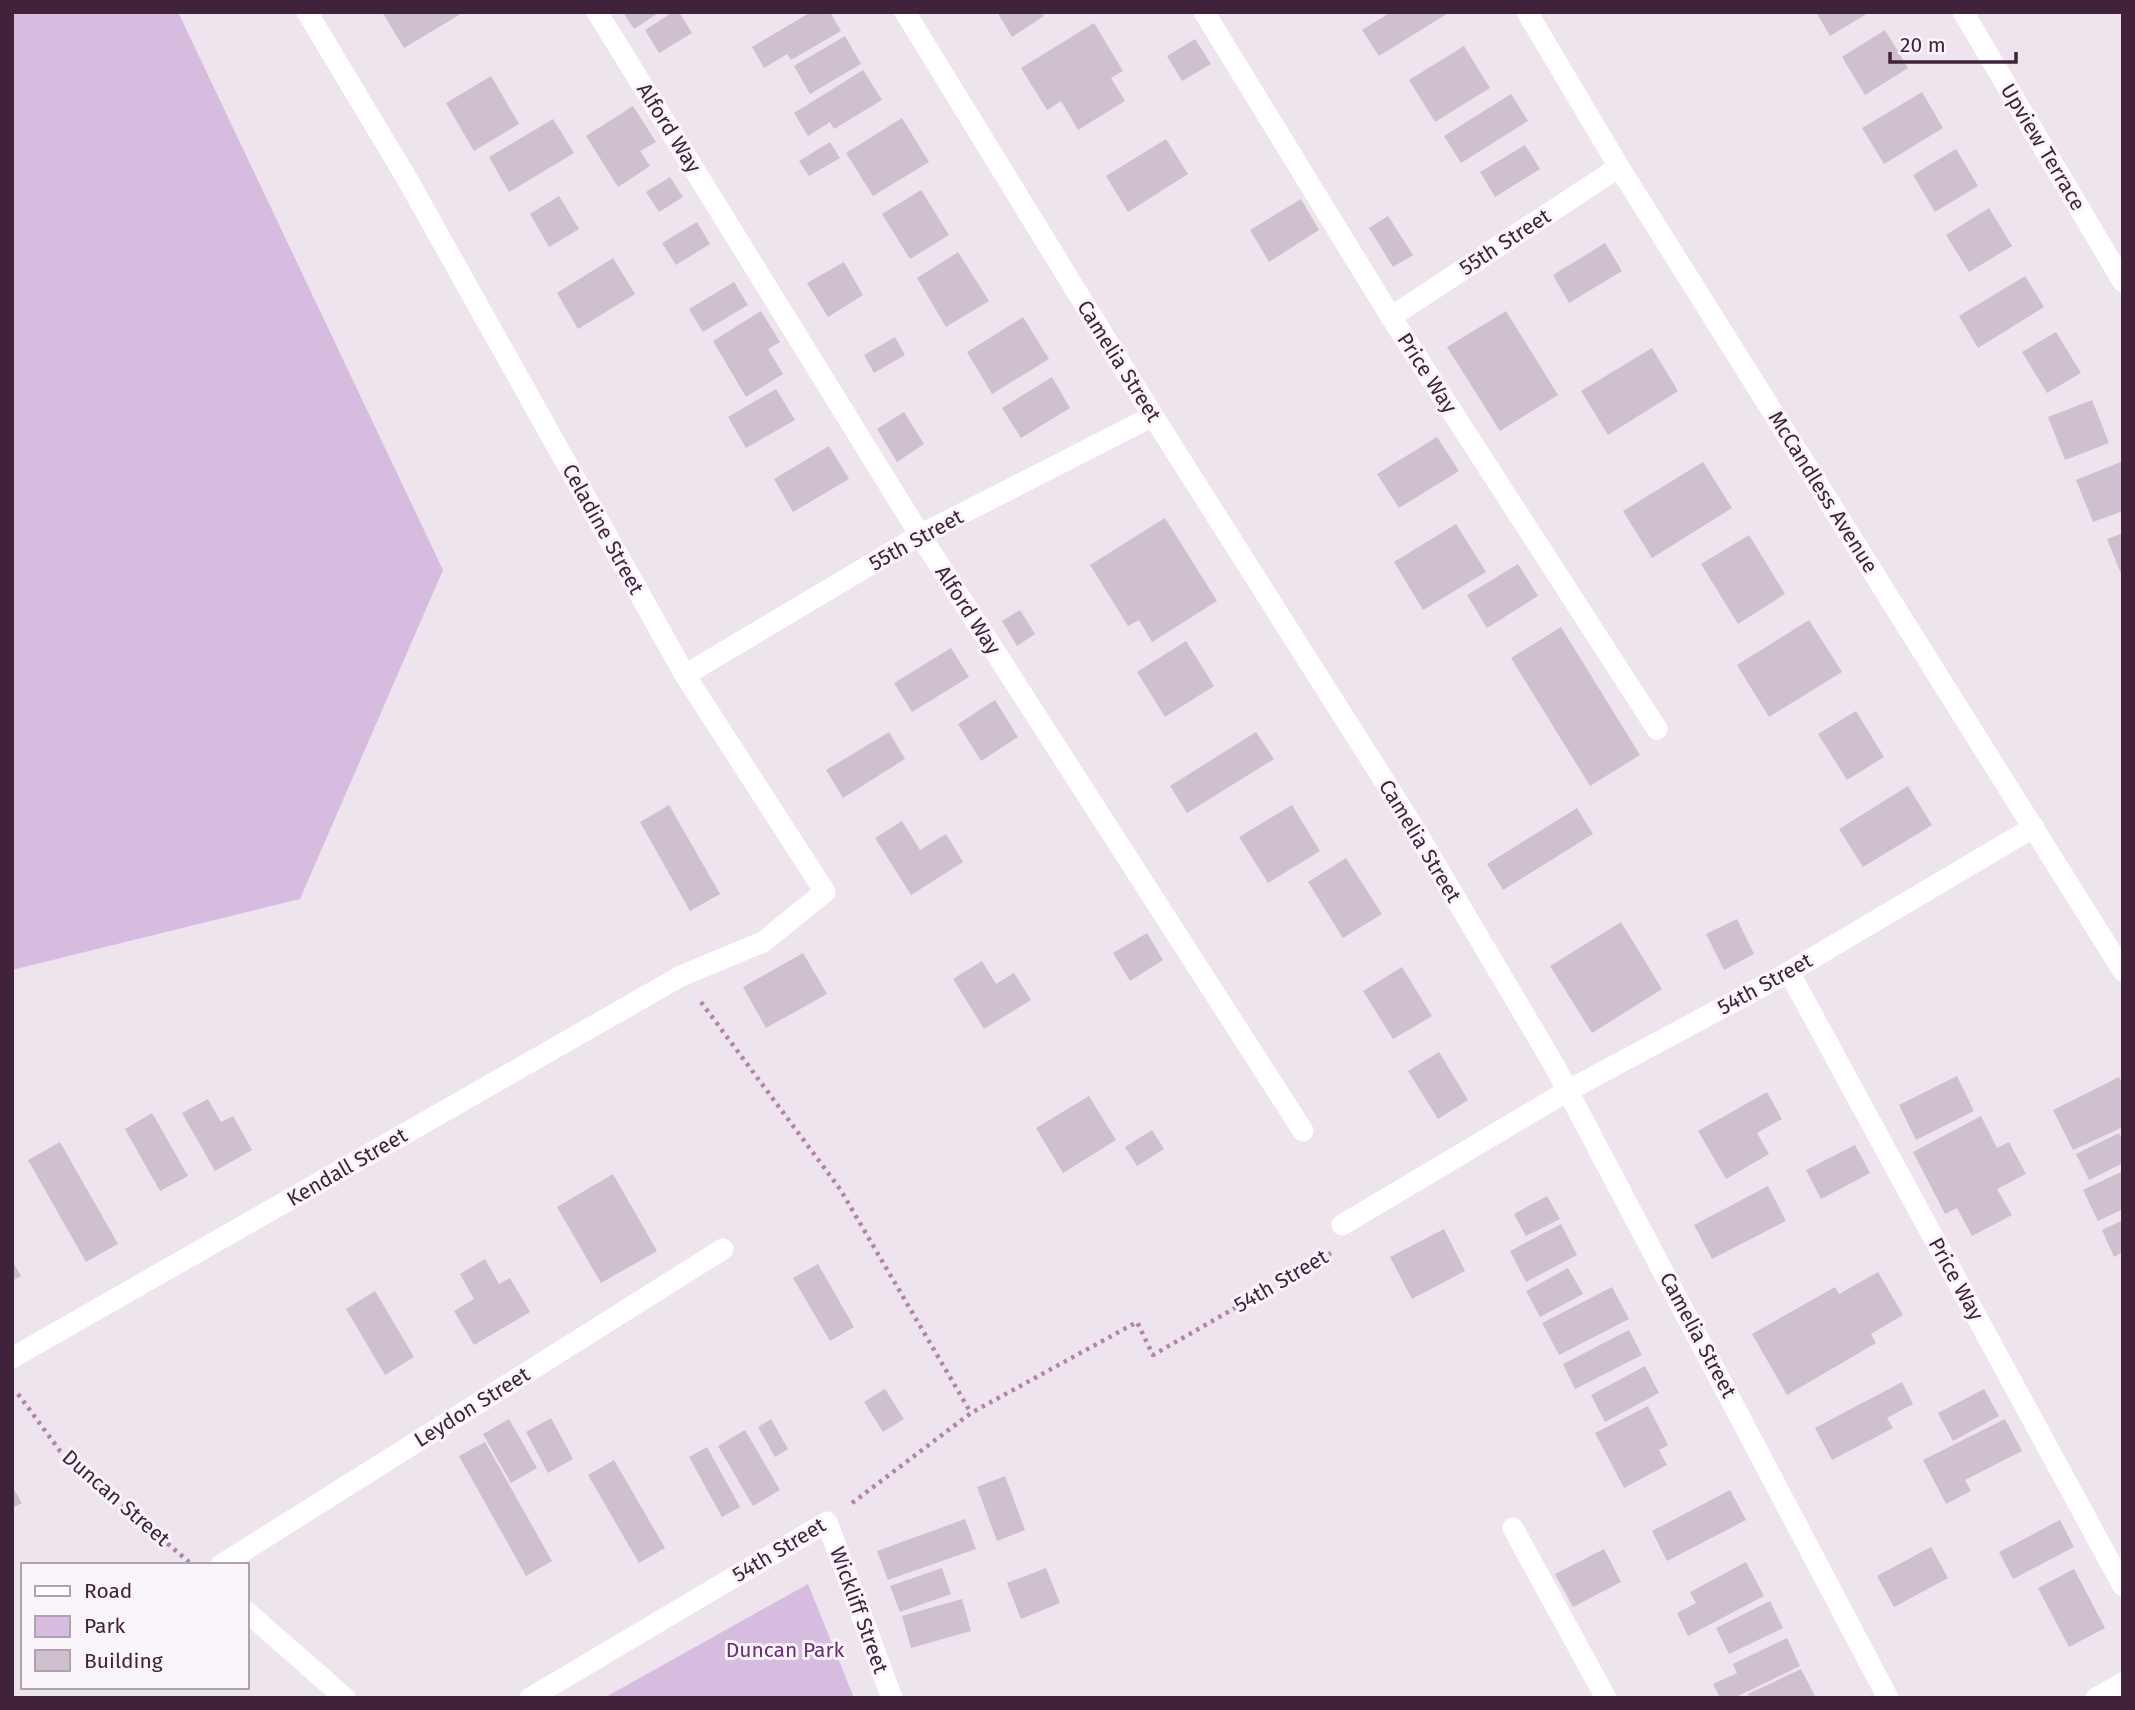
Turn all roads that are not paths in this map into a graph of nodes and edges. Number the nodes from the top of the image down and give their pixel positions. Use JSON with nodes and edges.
{"nodes":[{"id":1,"x":307,"y":12,"type":"edge"},
{"id":2,"x":597,"y":12,"type":"edge"},
{"id":3,"x":905,"y":12,"type":"edge"},
{"id":4,"x":1204,"y":12,"type":"edge"},
{"id":5,"x":1527,"y":12,"type":"edge"},
{"id":6,"x":1963,"y":12,"type":"edge"},
{"id":7,"x":1619,"y":167,"type":"junction"},
{"id":8,"x":2123,"y":282,"type":"edge"},
{"id":9,"x":1391,"y":317,"type":"junction"},
{"id":10,"x":1153,"y":416,"type":"junction"},
{"id":11,"x":920,"y":535,"type":"junction"},
{"id":12,"x":685,"y":675,"type":"junction"},
{"id":13,"x":1657,"y":729,"type":"dead end"},
{"id":14,"x":2034,"y":827,"type":"junction"},
{"id":15,"x":2123,"y":971,"type":"edge"},
{"id":16,"x":1789,"y":972,"type":"junction"},
{"id":17,"x":681,"y":976,"type":"joint"},
{"id":18,"x":1569,"y":1090,"type":"junction"},
{"id":19,"x":1303,"y":1131,"type":"dead end"},
{"id":20,"x":1342,"y":1225,"type":"road end"},
{"id":21,"x":723,"y":1249,"type":"dead end"},
{"id":22,"x":12,"y":1358,"type":"edge"},
{"id":23,"x":827,"y":1522,"type":"joint"},
{"id":24,"x":1513,"y":1528,"type":"dead end"},
{"id":25,"x":224,"y":1563,"type":"edge"},
{"id":26,"x":2123,"y":1586,"type":"edge"},
{"id":27,"x":248,"y":1613,"type":"edge"},
{"id":28,"x":2123,"y":1683,"type":"edge"},
{"id":29,"x":345,"y":1698,"type":"edge"},
{"id":30,"x":530,"y":1698,"type":"edge"},
{"id":31,"x":892,"y":1698,"type":"edge"},
{"id":32,"x":1606,"y":1698,"type":"edge"},
{"id":33,"x":1888,"y":1698,"type":"edge"},
{"id":34,"x":2096,"y":1698,"type":"edge"}],
"edges":[{"from":1,"to":12,"type":"street","name":"Celadine Street"},
{"from":2,"to":11,"type":"street","name":"Alford Way"},
{"from":3,"to":10,"type":"street","name":"Camelia Street"},
{"from":4,"to":9,"type":"street","name":"Price Way"},
{"from":5,"to":7,"type":"street","name":"McCandless Avenue"},
{"from":6,"to":8,"type":"street","name":"Upview Terrace"},
{"from":7,"to":9,"type":"street","name":"55th Street"},
{"from":7,"to":14,"type":"street","name":"McCandless Avenue"},
{"from":9,"to":13,"type":"street","name":"Price Way"},
{"from":10,"to":11,"type":"street","name":"55th Street"},
{"from":10,"to":18,"type":"street","name":"Camelia Street"},
{"from":11,"to":12,"type":"street","name":"55th Street"},
{"from":11,"to":19,"type":"street","name":"Alford Way"},
{"from":12,"to":17,"type":"street","name":"Celadine Street"},
{"from":14,"to":15,"type":"street","name":"McCandless Avenue"},
{"from":14,"to":16,"type":"street","name":"54th Street"},
{"from":16,"to":18,"type":"street","name":"54th Street"},
{"from":16,"to":26,"type":"street","name":"Price Way"},
{"from":17,"to":22,"type":"street","name":"Kendall Street"},
{"from":18,"to":20,"type":"street","name":"54th Street"},
{"from":18,"to":33,"type":"street","name":"Camelia Street"},
{"from":21,"to":25,"type":"street","name":"Leydon Street"},
{"from":23,"to":30,"type":"street","name":"54th Street"},
{"from":23,"to":31,"type":"street","name":"Wickliff Street"},
{"from":24,"to":32,"type":"street"},
{"from":27,"to":29,"type":"street"},
{"from":28,"to":34,"type":"street"}]}
